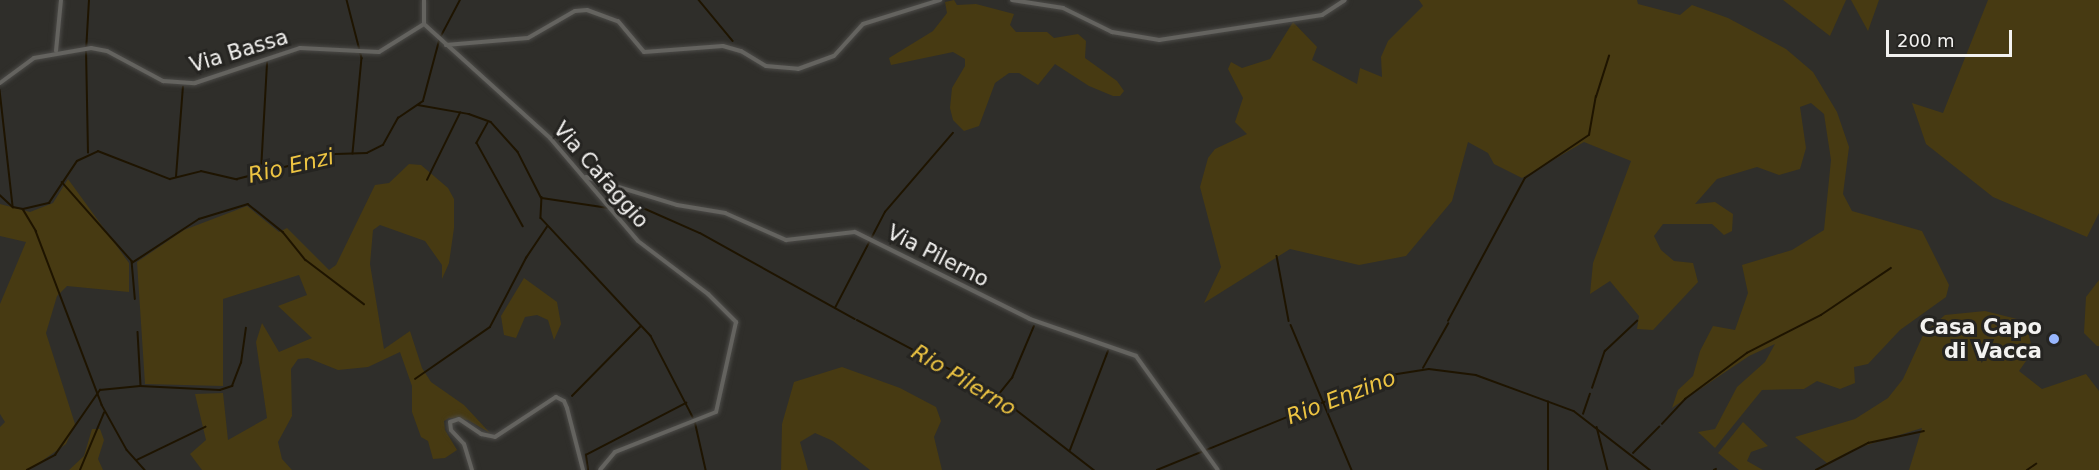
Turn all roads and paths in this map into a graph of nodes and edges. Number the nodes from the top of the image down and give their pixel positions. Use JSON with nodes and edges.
{"nodes":[{"id":1,"x":62,"y":0,"type":"edge"},
{"id":2,"x":424,"y":0,"type":"edge"},
{"id":3,"x":940,"y":0,"type":"edge"},
{"id":4,"x":1012,"y":0,"type":"edge"},
{"id":5,"x":1345,"y":0,"type":"edge"},
{"id":6,"x":424,"y":24,"type":"junction"},
{"id":7,"x":444,"y":44,"type":"junction"},
{"id":8,"x":56,"y":51,"type":"junction"},
{"id":9,"x":0,"y":83,"type":"edge"},
{"id":10,"x":586,"y":177,"type":"junction"},
{"id":11,"x":472,"y":470,"type":"edge"},
{"id":12,"x":583,"y":470,"type":"edge"},
{"id":13,"x":600,"y":470,"type":"edge"},
{"id":14,"x":1218,"y":470,"type":"edge"}],
"edges":[{"from":1,"to":8,"type":"street"},
{"from":2,"to":6,"type":"street"},
{"from":3,"to":7,"type":"street"},
{"from":4,"to":5,"type":"street"},
{"from":6,"to":7,"type":"street","name":"Via Cafaggio"},
{"from":6,"to":8,"type":"street","name":"Via Bassa"},
{"from":7,"to":10,"type":"street","name":"Via Cafaggio"},
{"from":8,"to":9,"type":"street","name":"Via Bassa"},
{"from":10,"to":13,"type":"street","name":"Via Cafaggio"},
{"from":10,"to":14,"type":"street","name":"Via Pilerno"},
{"from":11,"to":12,"type":"street"}]}
